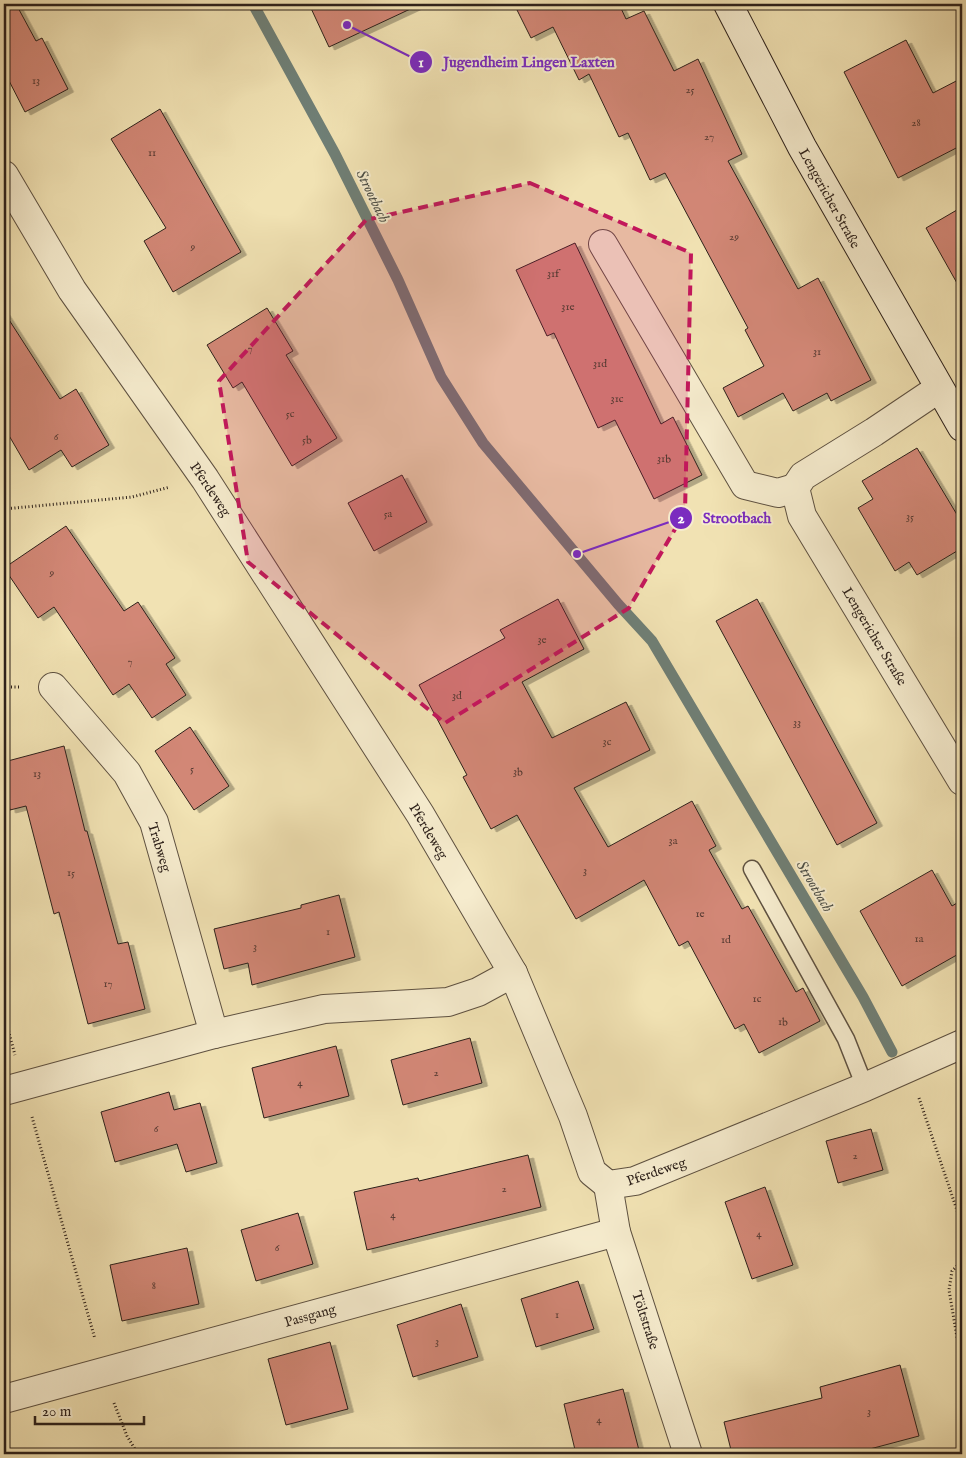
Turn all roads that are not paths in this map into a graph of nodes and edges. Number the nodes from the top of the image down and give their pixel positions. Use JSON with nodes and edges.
{"nodes":[{"id":1,"x":728,"y":4,"type":"edge"},
{"id":2,"x":4,"y":175,"type":"edge"},
{"id":3,"x":603,"y":244,"type":"dead end"},
{"id":4,"x":938,"y":389,"type":"junction"},
{"id":5,"x":962,"y":427,"type":"edge"},
{"id":6,"x":795,"y":488,"type":"junction"},
{"id":7,"x":53,"y":687,"type":"dead end"},
{"id":8,"x":962,"y":781,"type":"edge"},
{"id":9,"x":752,"y":869,"type":"dead end"},
{"id":10,"x":513,"y":973,"type":"junction"},
{"id":11,"x":214,"y":1034,"type":"junction"},
{"id":12,"x":962,"y":1044,"type":"edge"},
{"id":13,"x":864,"y":1087,"type":"junction"},
{"id":14,"x":14,"y":1088,"type":"edge"},
{"id":15,"x":608,"y":1185,"type":"junction"},
{"id":16,"x":616,"y":1232,"type":"junction"},
{"id":17,"x":4,"y":1399,"type":"edge"},
{"id":18,"x":688,"y":1454,"type":"edge"}],
"edges":[{"from":1,"to":4,"type":"street","name":"Lengericher Straße"},
{"from":2,"to":10,"type":"street","name":"Pferdeweg"},
{"from":3,"to":6,"type":"street"},
{"from":4,"to":5,"type":"street","name":"Lengericher Straße"},
{"from":4,"to":6,"type":"street"},
{"from":6,"to":8,"type":"street","name":"Lengericher Straße"},
{"from":7,"to":11,"type":"street","name":"Trabweg"},
{"from":9,"to":13,"type":"lane"},
{"from":10,"to":11,"type":"street"},
{"from":10,"to":15,"type":"street","name":"Pferdeweg"},
{"from":11,"to":14,"type":"street"},
{"from":12,"to":13,"type":"street","name":"Pferdeweg"},
{"from":13,"to":15,"type":"street","name":"Pferdeweg"},
{"from":15,"to":16,"type":"street","name":"Töltstraße"},
{"from":16,"to":17,"type":"street","name":"Passgang"},
{"from":16,"to":18,"type":"street","name":"Töltstraße"}]}
